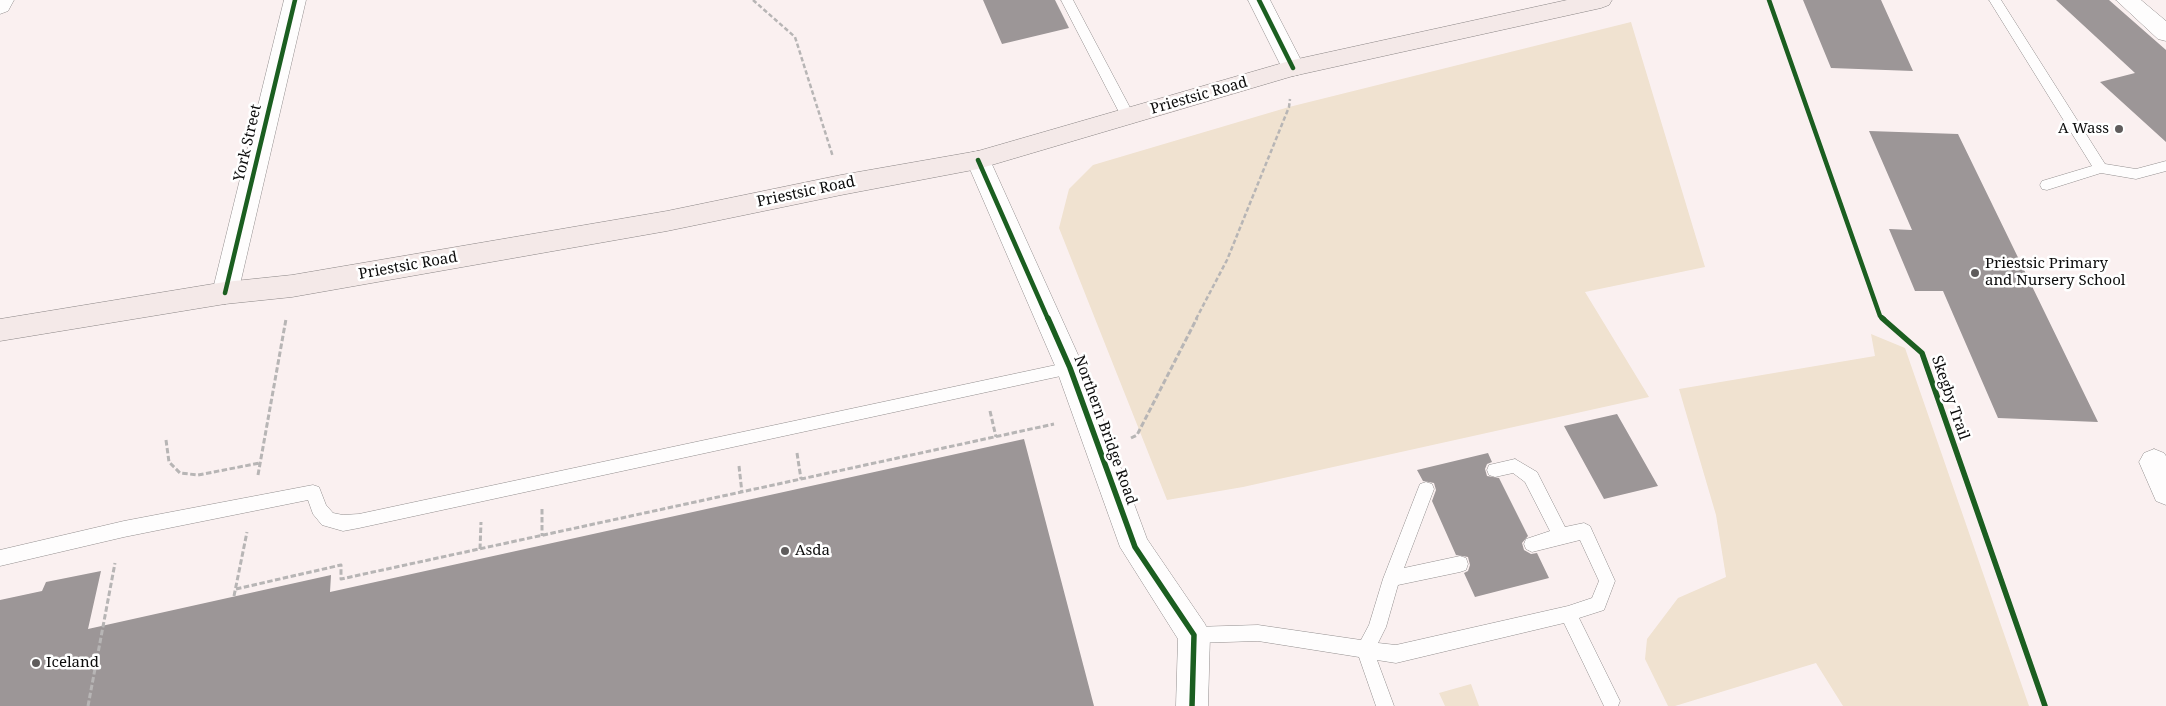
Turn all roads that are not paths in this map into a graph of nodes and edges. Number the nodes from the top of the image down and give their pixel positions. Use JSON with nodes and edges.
{"nodes":[{"id":1,"x":3,"y":0,"type":"edge"},
{"id":2,"x":295,"y":0,"type":"edge"},
{"id":3,"x":1067,"y":0,"type":"edge"},
{"id":4,"x":1258,"y":0,"type":"edge"},
{"id":5,"x":1601,"y":0,"type":"edge"},
{"id":6,"x":1995,"y":0,"type":"edge"},
{"id":7,"x":2127,"y":0,"type":"edge"},
{"id":8,"x":0,"y":6,"type":"edge"},
{"id":9,"x":2166,"y":33,"type":"edge"},
{"id":10,"x":1293,"y":68,"type":"junction"},
{"id":11,"x":1128,"y":116,"type":"junction"},
{"id":12,"x":978,"y":160,"type":"junction"},
{"id":13,"x":2166,"y":166,"type":"edge"},
{"id":14,"x":2102,"y":168,"type":"junction"},
{"id":15,"x":2047,"y":185,"type":"dead end"},
{"id":16,"x":225,"y":293,"type":"junction"},
{"id":17,"x":0,"y":330,"type":"edge"},
{"id":18,"x":1070,"y":368,"type":"junction"},
{"id":19,"x":2154,"y":462,"type":"dead end"},
{"id":20,"x":1495,"y":470,"type":"dead end"},
{"id":21,"x":1426,"y":489,"type":"dead end"},
{"id":22,"x":2166,"y":492,"type":"edge"},
{"id":23,"x":1561,"y":536,"type":"junction"},
{"id":24,"x":1532,"y":544,"type":"dead end"},
{"id":25,"x":0,"y":558,"type":"edge"},
{"id":26,"x":1460,"y":564,"type":"dead end"},
{"id":27,"x":1391,"y":579,"type":"junction"},
{"id":28,"x":1568,"y":614,"type":"junction"},
{"id":29,"x":1194,"y":635,"type":"junction"},
{"id":30,"x":1365,"y":650,"type":"junction"},
{"id":31,"x":1611,"y":700,"type":"dead end"},
{"id":32,"x":1192,"y":706,"type":"edge"},
{"id":33,"x":1385,"y":706,"type":"edge"}],
"edges":[{"from":1,"to":8,"type":"street"},
{"from":2,"to":16,"type":"street","name":"York Street"},
{"from":3,"to":11,"type":"lane"},
{"from":4,"to":10,"type":"street"},
{"from":5,"to":10,"type":"main road","name":"Priestsic Road"},
{"from":6,"to":14,"type":"lane"},
{"from":7,"to":9,"type":"street"},
{"from":10,"to":11,"type":"main road","name":"Priestsic Road"},
{"from":11,"to":12,"type":"main road","name":"Priestsic Road"},
{"from":12,"to":16,"type":"main road","name":"Priestsic Road"},
{"from":12,"to":18,"type":"street","name":"Northern Bridge Road"},
{"from":13,"to":14,"type":"lane"},
{"from":14,"to":15,"type":"lane"},
{"from":16,"to":17,"type":"main road","name":"Priestsic Road"},
{"from":18,"to":25,"type":"lane"},
{"from":18,"to":29,"type":"street","name":"Northern Bridge Road"},
{"from":19,"to":22,"type":"street"},
{"from":20,"to":23,"type":"lane"},
{"from":21,"to":27,"type":"lane"},
{"from":23,"to":24,"type":"lane"},
{"from":23,"to":28,"type":"lane"},
{"from":26,"to":27,"type":"lane"},
{"from":27,"to":30,"type":"lane"},
{"from":28,"to":30,"type":"lane"},
{"from":28,"to":31,"type":"lane"},
{"from":29,"to":30,"type":"lane"},
{"from":29,"to":32,"type":"street"},
{"from":30,"to":33,"type":"lane"}]}
